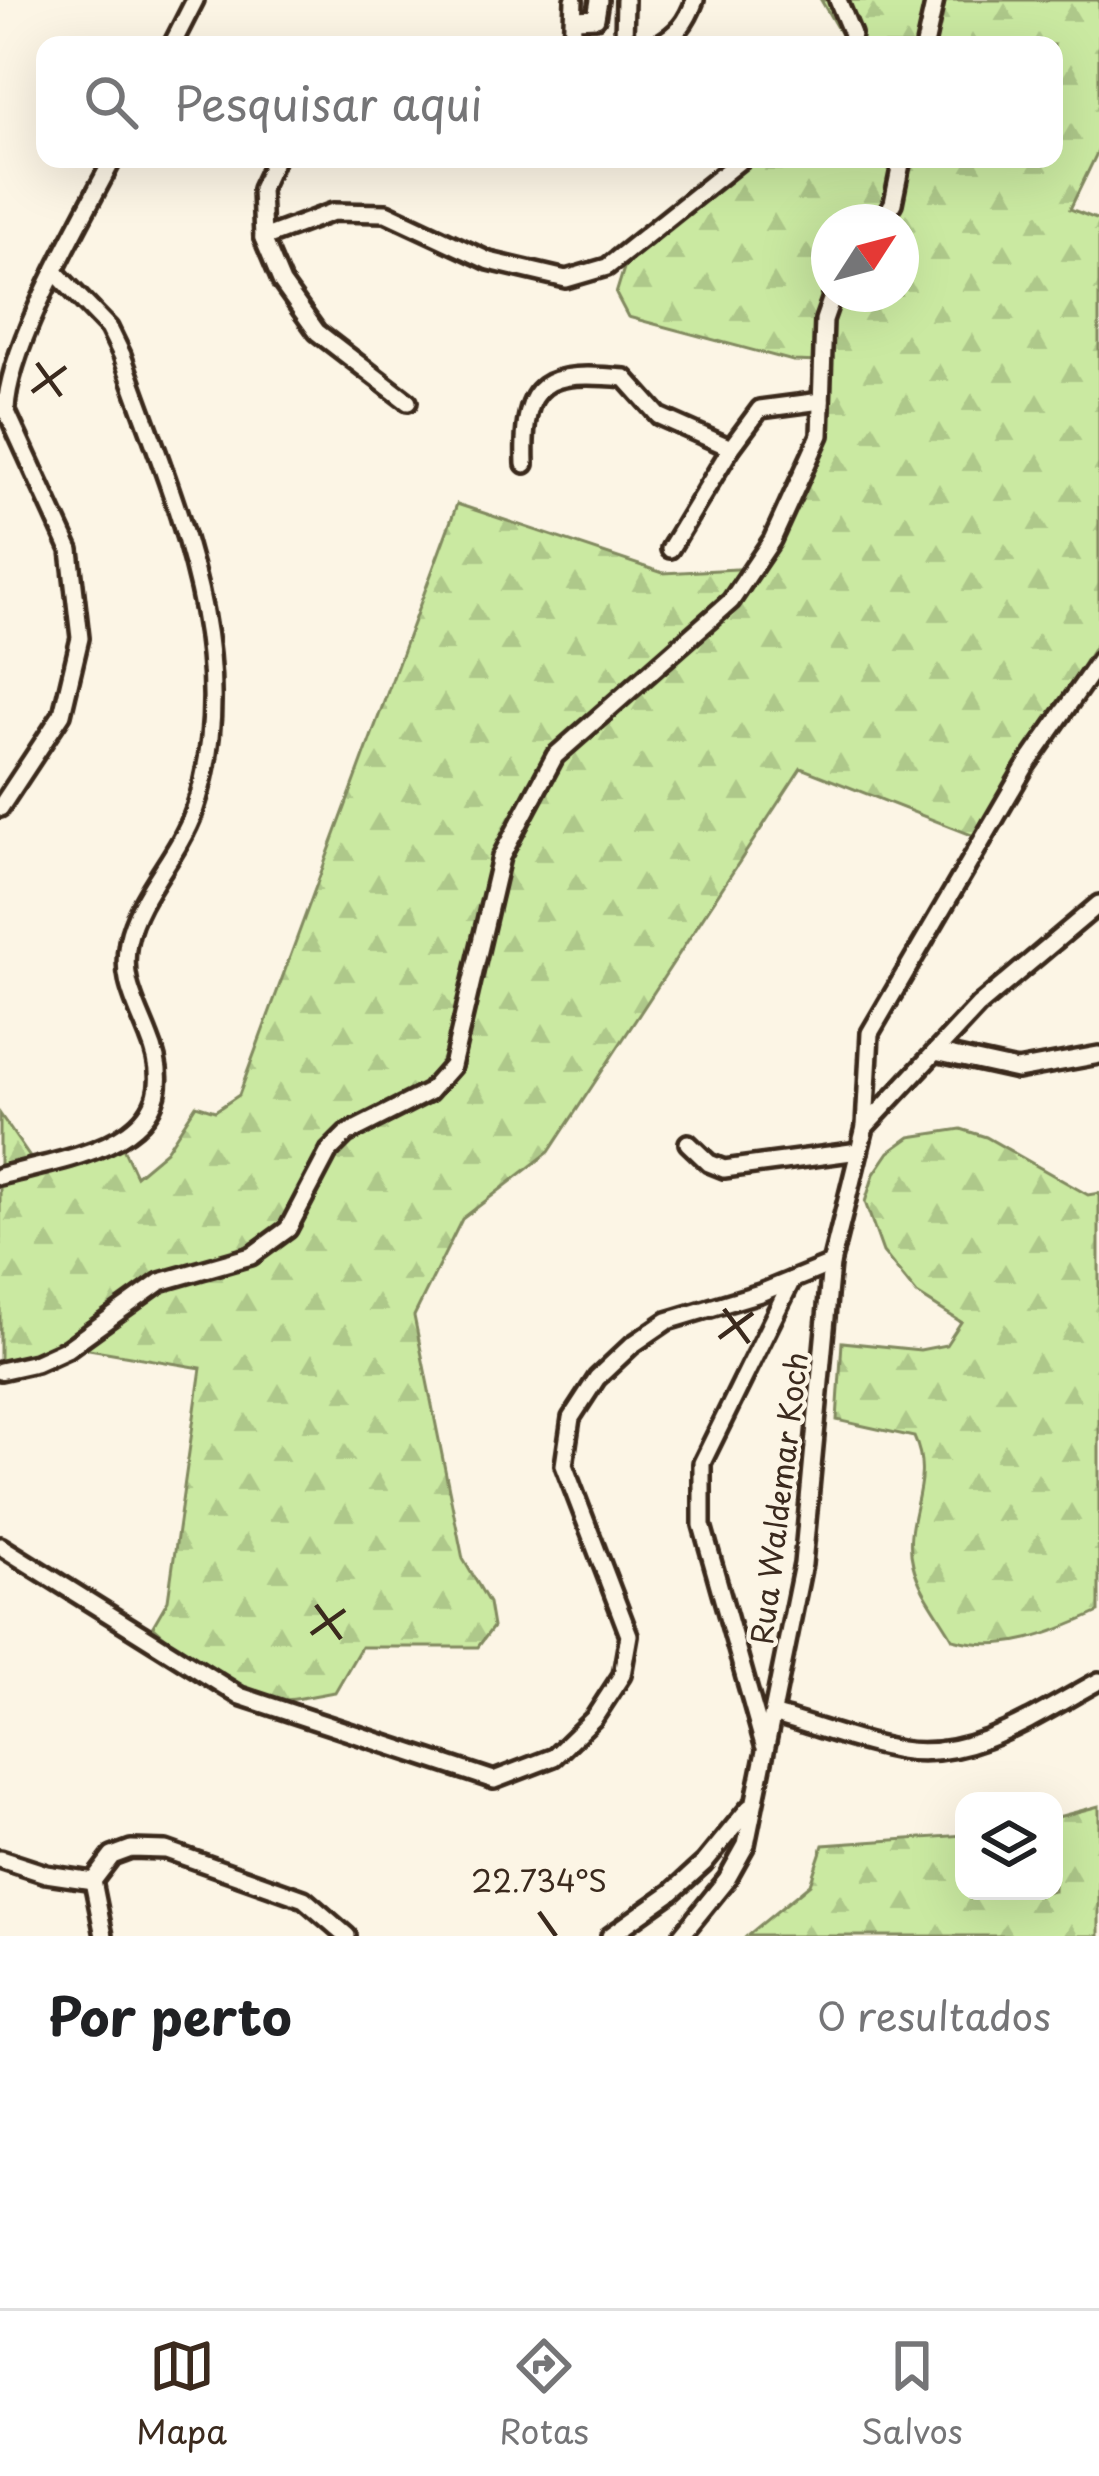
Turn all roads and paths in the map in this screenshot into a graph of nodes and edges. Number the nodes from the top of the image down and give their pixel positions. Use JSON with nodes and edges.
{"nodes":[{"id":1,"x":195,"y":0,"type":"edge"},
{"id":2,"x":574,"y":0,"type":"edge"},
{"id":3,"x":599,"y":0,"type":"edge"},
{"id":4,"x":625,"y":0,"type":"edge"},
{"id":5,"x":695,"y":0,"type":"edge"},
{"id":6,"x":838,"y":0,"type":"edge"},
{"id":7,"x":934,"y":0,"type":"edge"},
{"id":8,"x":575,"y":19,"type":"junction"},
{"id":9,"x":177,"y":36,"type":"edge"},
{"id":10,"x":573,"y":36,"type":"edge"},
{"id":11,"x":624,"y":36,"type":"edge"},
{"id":12,"x":674,"y":36,"type":"edge"},
{"id":13,"x":852,"y":36,"type":"edge"},
{"id":14,"x":927,"y":36,"type":"edge"},
{"id":15,"x":108,"y":168,"type":"edge"},
{"id":16,"x":271,"y":168,"type":"edge"},
{"id":17,"x":731,"y":168,"type":"edge"},
{"id":18,"x":900,"y":168,"type":"edge"},
{"id":19,"x":892,"y":204,"type":"edge"},
{"id":20,"x":263,"y":238,"type":"junction"},
{"id":21,"x":55,"y":272,"type":"junction"},
{"id":22,"x":826,"y":312,"type":"edge"},
{"id":23,"x":3,"y":388,"type":"edge"},
{"id":24,"x":821,"y":401,"type":"junction"},
{"id":25,"x":408,"y":402,"type":"dead end"},
{"id":26,"x":731,"y":448,"type":"junction"},
{"id":27,"x":525,"y":464,"type":"dead end"},
{"id":28,"x":670,"y":549,"type":"dead end"},
{"id":29,"x":1099,"y":661,"type":"edge"},
{"id":30,"x":0,"y":808,"type":"edge"},
{"id":31,"x":1099,"y":904,"type":"edge"},
{"id":32,"x":935,"y":1052,"type":"junction"},
{"id":33,"x":1099,"y":1055,"type":"edge"},
{"id":34,"x":865,"y":1126,"type":"junction"},
{"id":35,"x":688,"y":1144,"type":"dead end"},
{"id":36,"x":859,"y":1151,"type":"junction"},
{"id":37,"x":0,"y":1176,"type":"edge"},
{"id":38,"x":831,"y":1264,"type":"junction"},
{"id":39,"x":793,"y":1280,"type":"junction"},
{"id":40,"x":0,"y":1371,"type":"edge"},
{"id":41,"x":0,"y":1546,"type":"edge"},
{"id":42,"x":1099,"y":1681,"type":"edge"},
{"id":43,"x":775,"y":1715,"type":"junction"},
{"id":44,"x":764,"y":1748,"type":"junction"},
{"id":45,"x":751,"y":1806,"type":"junction"},
{"id":46,"x":0,"y":1859,"type":"edge"},
{"id":47,"x":93,"y":1881,"type":"junction"},
{"id":48,"x":104,"y":1936,"type":"edge"},
{"id":49,"x":347,"y":1936,"type":"edge"},
{"id":50,"x":610,"y":1936,"type":"edge"},
{"id":51,"x":681,"y":1936,"type":"edge"}],
"edges":[{"from":1,"to":9,"type":"street"},
{"from":2,"to":8,"type":"street"},
{"from":3,"to":8,"type":"street"},
{"from":4,"to":11,"type":"street"},
{"from":5,"to":12,"type":"street"},
{"from":6,"to":13,"type":"street"},
{"from":7,"to":14,"type":"street"},
{"from":8,"to":10,"type":"street"},
{"from":15,"to":21,"type":"street"},
{"from":16,"to":20,"type":"street"},
{"from":17,"to":20,"type":"street"},
{"from":18,"to":19,"type":"street"},
{"from":20,"to":25,"type":"street"},
{"from":21,"to":23,"type":"street"},
{"from":21,"to":37,"type":"street"},
{"from":22,"to":24,"type":"street"},
{"from":23,"to":30,"type":"street"},
{"from":24,"to":26,"type":"street"},
{"from":24,"to":40,"type":"street"},
{"from":26,"to":27,"type":"street"},
{"from":26,"to":28,"type":"street"},
{"from":29,"to":34,"type":"street","name":"Rua Waldemar Koch"},
{"from":31,"to":32,"type":"street"},
{"from":32,"to":33,"type":"street"},
{"from":32,"to":34,"type":"street"},
{"from":34,"to":36,"type":"street","name":"Rua Waldemar Koch"},
{"from":35,"to":36,"type":"street"},
{"from":36,"to":38,"type":"street","name":"Rua Waldemar Koch"},
{"from":38,"to":39,"type":"street"},
{"from":38,"to":43,"type":"street","name":"Rua Waldemar Koch"},
{"from":39,"to":41,"type":"street"},
{"from":39,"to":44,"type":"street"},
{"from":42,"to":43,"type":"street"},
{"from":43,"to":44,"type":"street","name":"Rua Waldemar Koch"},
{"from":44,"to":45,"type":"street","name":"Rua Waldemar Koch"},
{"from":45,"to":50,"type":"street"},
{"from":45,"to":51,"type":"street","name":"Rua Waldemar Koch"},
{"from":46,"to":47,"type":"street"},
{"from":47,"to":48,"type":"street"},
{"from":47,"to":49,"type":"street"}]}
